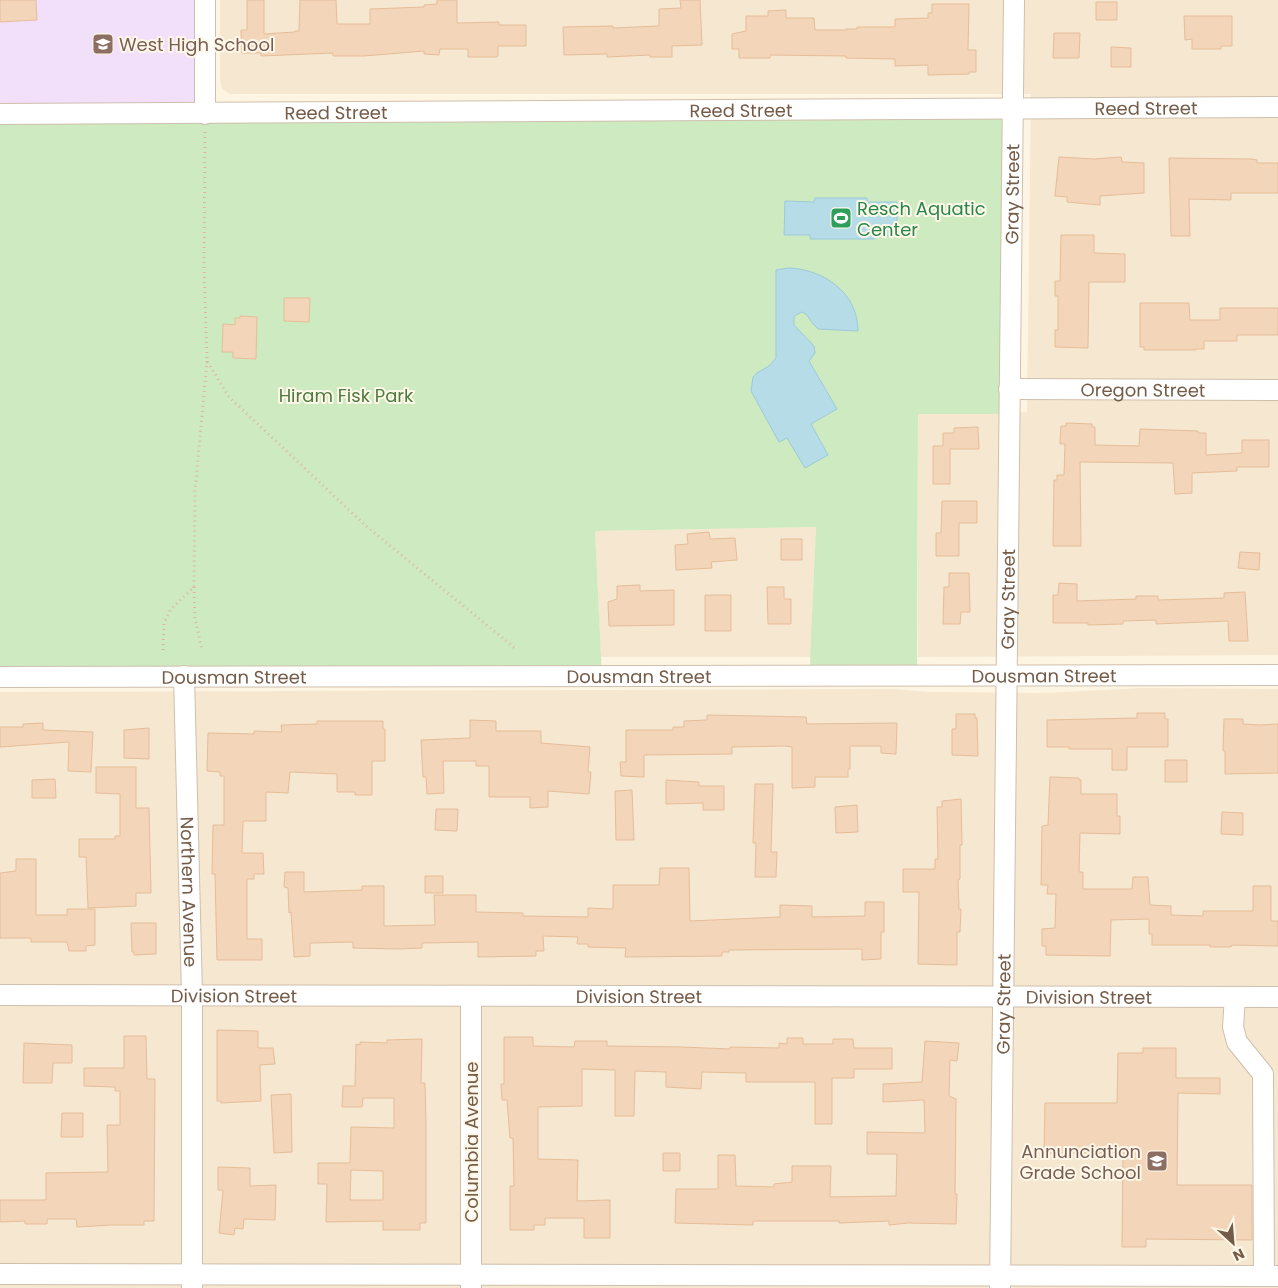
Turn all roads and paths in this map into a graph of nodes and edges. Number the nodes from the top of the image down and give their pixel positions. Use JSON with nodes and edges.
{"nodes":[{"id":1,"x":205,"y":0,"type":"edge"},
{"id":2,"x":1014,"y":0,"type":"edge"},
{"id":3,"x":1278,"y":107,"type":"edge"},
{"id":4,"x":1013,"y":109,"type":"junction"},
{"id":5,"x":0,"y":114,"type":"edge"},
{"id":6,"x":205,"y":114,"type":"junction"},
{"id":7,"x":207,"y":360,"type":"junction"},
{"id":8,"x":1009,"y":388,"type":"junction"},
{"id":9,"x":1278,"y":390,"type":"edge"},
{"id":10,"x":194,"y":586,"type":"junction"},
{"id":11,"x":516,"y":649,"type":"dead end"},
{"id":12,"x":163,"y":650,"type":"dead end"},
{"id":13,"x":202,"y":650,"type":"dead end"},
{"id":14,"x":0,"y":676,"type":"edge"},
{"id":15,"x":184,"y":676,"type":"junction"},
{"id":16,"x":1278,"y":676,"type":"edge"},
{"id":17,"x":1006,"y":677,"type":"junction"},
{"id":18,"x":0,"y":995,"type":"edge"},
{"id":19,"x":192,"y":995,"type":"junction"},
{"id":20,"x":471,"y":996,"type":"junction"},
{"id":21,"x":1003,"y":996,"type":"junction"},
{"id":22,"x":1234,"y":997,"type":"junction"},
{"id":23,"x":1278,"y":997,"type":"edge"},
{"id":24,"x":0,"y":1274,"type":"edge"},
{"id":25,"x":1271,"y":1276,"type":"edge"},
{"id":26,"x":192,"y":1281,"type":"edge"},
{"id":27,"x":471,"y":1282,"type":"edge"},
{"id":28,"x":1000,"y":1282,"type":"edge"}],
"edges":[{"from":1,"to":6,"type":"street"},
{"from":2,"to":4,"type":"street","name":"Gray Street"},
{"from":3,"to":4,"type":"street","name":"Reed Street"},
{"from":4,"to":6,"type":"street","name":"Reed Street"},
{"from":4,"to":8,"type":"street","name":"Gray Street"},
{"from":5,"to":6,"type":"street","name":"Reed Street"},
{"from":6,"to":7,"type":"path"},
{"from":7,"to":10,"type":"path"},
{"from":7,"to":11,"type":"path"},
{"from":8,"to":9,"type":"street","name":"Oregon Street"},
{"from":8,"to":17,"type":"street","name":"Gray Street"},
{"from":10,"to":12,"type":"path"},
{"from":10,"to":13,"type":"path"},
{"from":14,"to":15,"type":"street","name":"Dousman Street"},
{"from":15,"to":17,"type":"street","name":"Dousman Street"},
{"from":15,"to":19,"type":"street","name":"Northern Avenue"},
{"from":16,"to":17,"type":"street","name":"Dousman Street"},
{"from":17,"to":21,"type":"street","name":"Gray Street"},
{"from":18,"to":19,"type":"street","name":"Division Street"},
{"from":19,"to":20,"type":"street","name":"Division Street"},
{"from":19,"to":26,"type":"street","name":"Northern Avenue"},
{"from":20,"to":21,"type":"street","name":"Division Street"},
{"from":20,"to":27,"type":"street","name":"Columbia Avenue"},
{"from":21,"to":22,"type":"street","name":"Division Street"},
{"from":21,"to":28,"type":"street","name":"Gray Street"},
{"from":22,"to":23,"type":"street","name":"Division Street"},
{"from":22,"to":25,"type":"street"},
{"from":24,"to":26,"type":"street"},
{"from":25,"to":28,"type":"street"},
{"from":26,"to":27,"type":"street"},
{"from":27,"to":28,"type":"street"}]}
